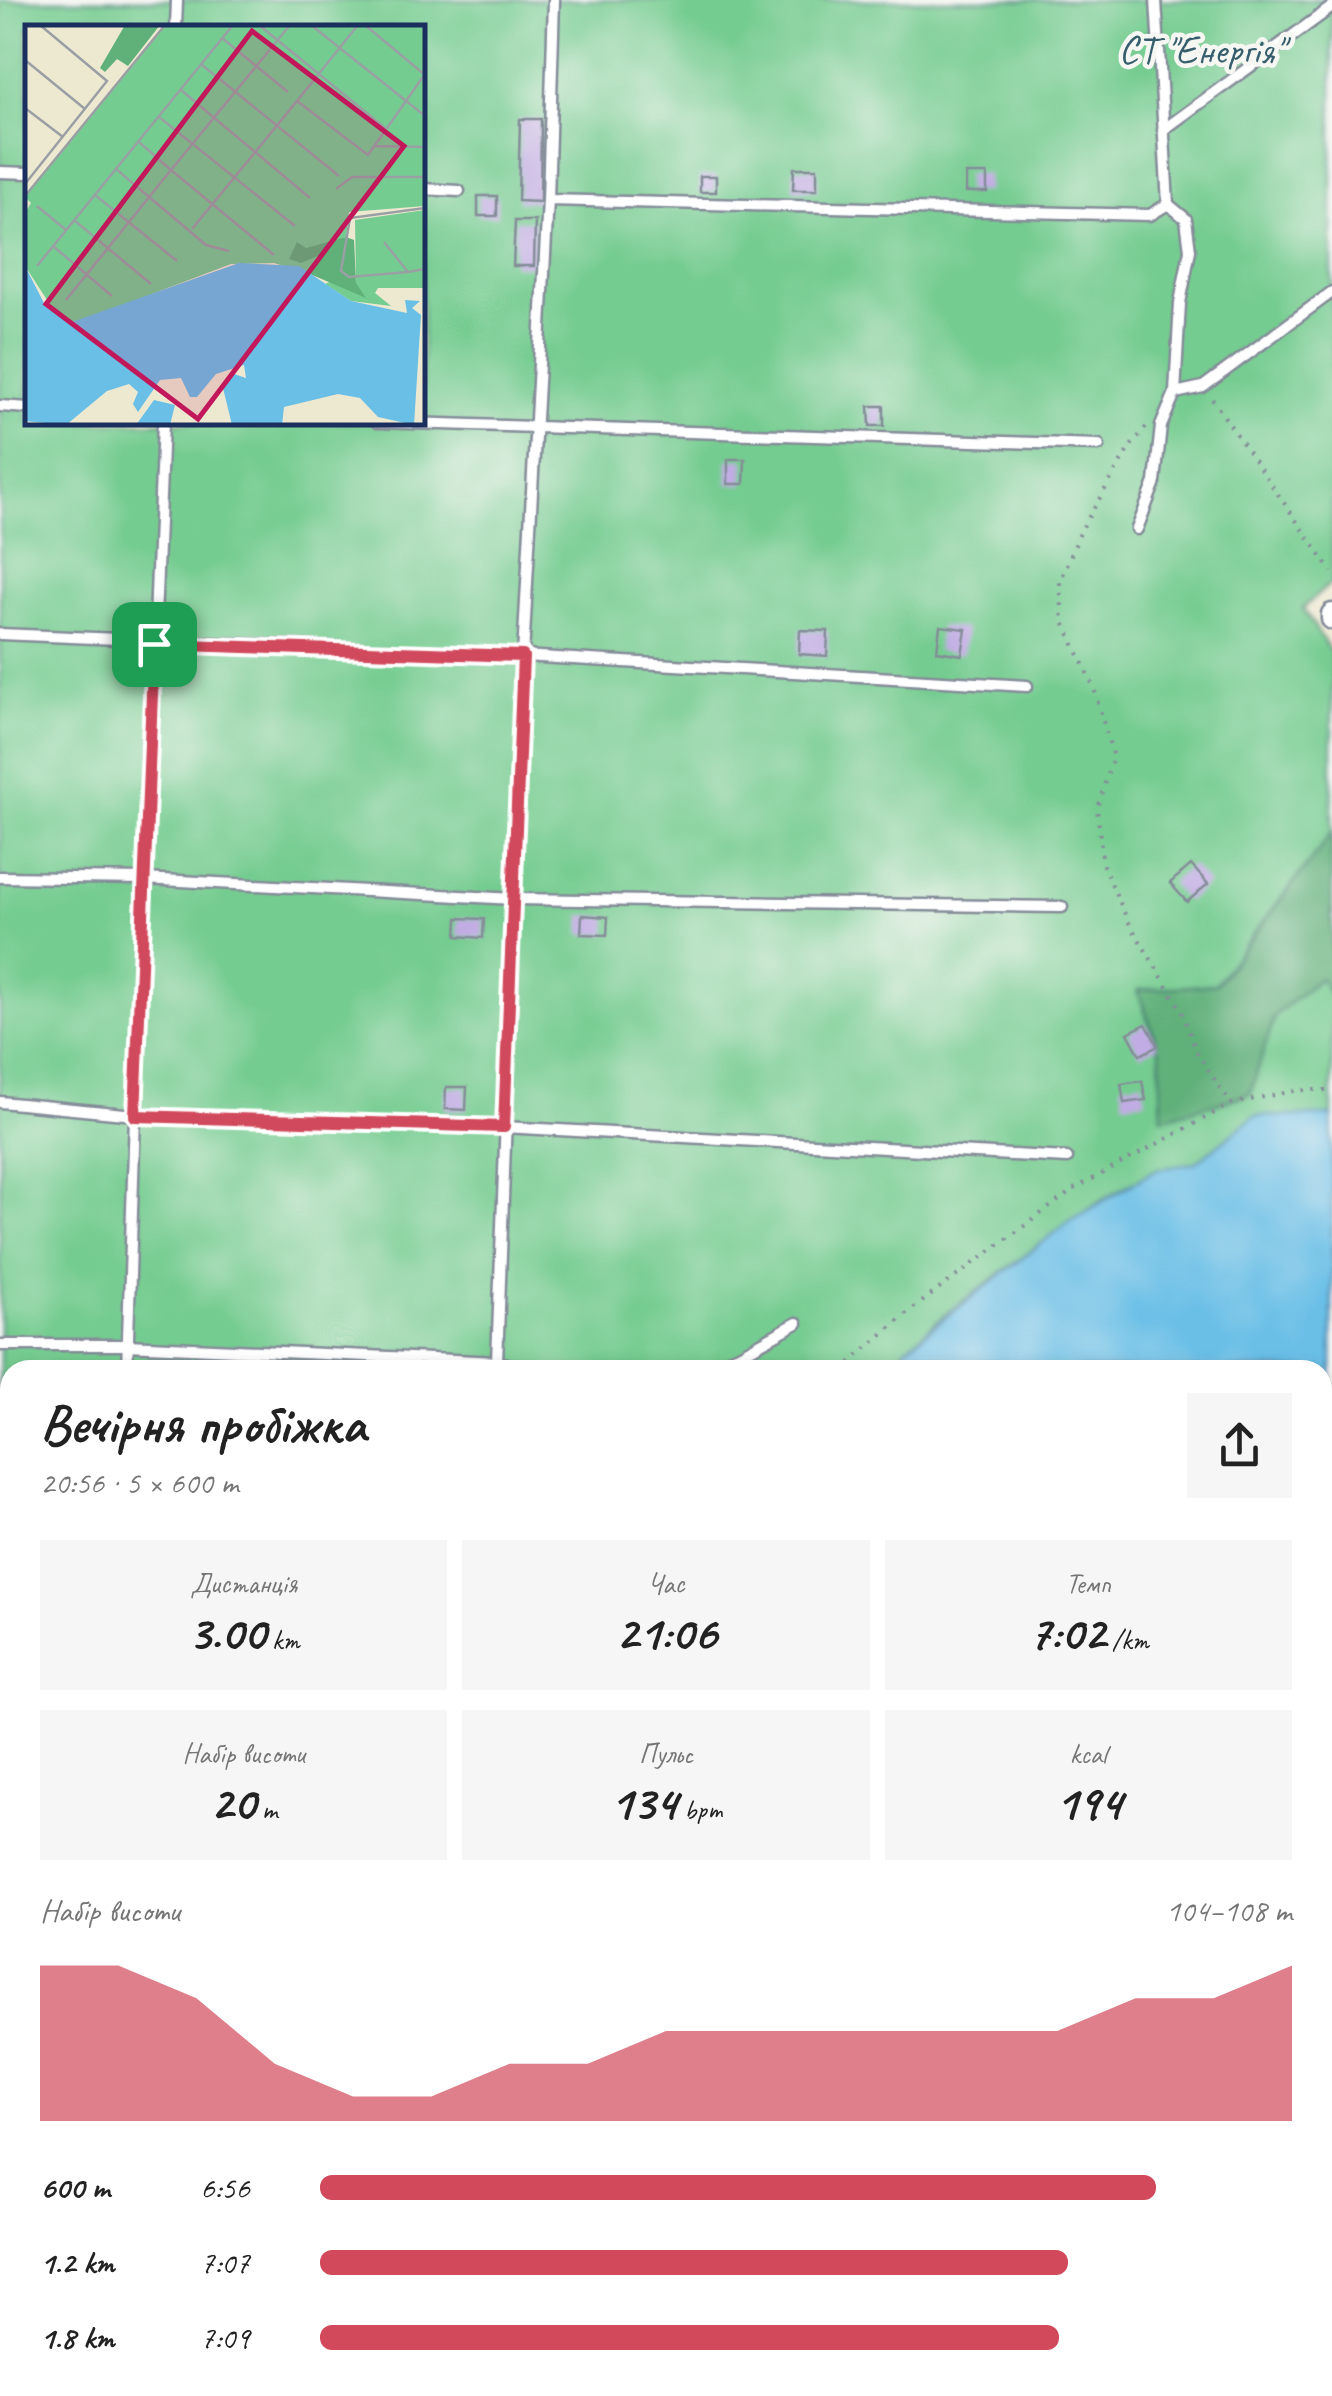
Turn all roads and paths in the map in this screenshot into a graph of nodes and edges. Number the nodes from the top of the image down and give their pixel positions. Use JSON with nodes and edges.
{"nodes":[{"id":1,"x":177,"y":0,"type":"edge"},
{"id":2,"x":554,"y":0,"type":"edge"},
{"id":3,"x":1156,"y":0,"type":"edge"},
{"id":4,"x":1332,"y":7,"type":"edge"},
{"id":5,"x":176,"y":25,"type":"edge"},
{"id":6,"x":1163,"y":130,"type":"junction"},
{"id":7,"x":0,"y":172,"type":"edge"},
{"id":8,"x":25,"y":173,"type":"edge"},
{"id":9,"x":425,"y":190,"type":"edge"},
{"id":10,"x":459,"y":191,"type":"dead end"},
{"id":11,"x":548,"y":200,"type":"junction"},
{"id":12,"x":1168,"y":204,"type":"junction"},
{"id":13,"x":1332,"y":292,"type":"edge"},
{"id":14,"x":1203,"y":387,"type":"junction"},
{"id":15,"x":1175,"y":393,"type":"junction"},
{"id":16,"x":0,"y":406,"type":"edge"},
{"id":17,"x":25,"y":408,"type":"edge"},
{"id":18,"x":1153,"y":420,"type":"dead end"},
{"id":19,"x":425,"y":424,"type":"edge"},
{"id":20,"x":163,"y":425,"type":"edge"},
{"id":21,"x":533,"y":429,"type":"junction"},
{"id":22,"x":1100,"y":445,"type":"dead end"},
{"id":23,"x":1137,"y":529,"type":"dead end"},
{"id":24,"x":1332,"y":572,"type":"edge"},
{"id":25,"x":0,"y":634,"type":"edge"},
{"id":26,"x":154,"y":644,"type":"junction"},
{"id":27,"x":523,"y":656,"type":"junction"},
{"id":28,"x":1027,"y":686,"type":"dead end"},
{"id":29,"x":0,"y":877,"type":"edge"},
{"id":30,"x":144,"y":879,"type":"junction"},
{"id":31,"x":514,"y":899,"type":"junction"},
{"id":32,"x":1062,"y":907,"type":"dead end"},
{"id":33,"x":1332,"y":1090,"type":"edge"},
{"id":34,"x":0,"y":1102,"type":"edge"},
{"id":35,"x":1231,"y":1104,"type":"junction"},
{"id":36,"x":135,"y":1116,"type":"junction"},
{"id":37,"x":504,"y":1127,"type":"junction"},
{"id":38,"x":1067,"y":1158,"type":"dead end"},
{"id":39,"x":797,"y":1323,"type":"dead end"},
{"id":40,"x":0,"y":1345,"type":"edge"},
{"id":41,"x":128,"y":1346,"type":"junction"},
{"id":42,"x":127,"y":1360,"type":"edge"},
{"id":43,"x":451,"y":1360,"type":"edge"},
{"id":44,"x":497,"y":1360,"type":"edge"},
{"id":45,"x":726,"y":1360,"type":"edge"},
{"id":46,"x":853,"y":1360,"type":"edge"}],
"edges":[{"from":1,"to":5,"type":"lane"},
{"from":2,"to":11,"type":"lane"},
{"from":3,"to":6,"type":"lane"},
{"from":4,"to":6,"type":"lane"},
{"from":6,"to":12,"type":"lane"},
{"from":7,"to":8,"type":"lane"},
{"from":9,"to":10,"type":"lane"},
{"from":11,"to":12,"type":"lane"},
{"from":11,"to":21,"type":"lane"},
{"from":12,"to":15,"type":"lane"},
{"from":13,"to":14,"type":"lane"},
{"from":14,"to":15,"type":"lane"},
{"from":14,"to":24,"type":"path"},
{"from":15,"to":23,"type":"lane"},
{"from":16,"to":17,"type":"lane"},
{"from":18,"to":35,"type":"path"},
{"from":19,"to":21,"type":"lane"},
{"from":20,"to":26,"type":"lane"},
{"from":21,"to":22,"type":"lane"},
{"from":21,"to":27,"type":"lane"},
{"from":25,"to":26,"type":"lane"},
{"from":26,"to":27,"type":"lane"},
{"from":26,"to":30,"type":"lane"},
{"from":27,"to":28,"type":"lane"},
{"from":27,"to":31,"type":"lane"},
{"from":29,"to":30,"type":"lane"},
{"from":30,"to":31,"type":"lane"},
{"from":30,"to":36,"type":"lane"},
{"from":31,"to":32,"type":"lane"},
{"from":31,"to":37,"type":"lane"},
{"from":33,"to":35,"type":"path"},
{"from":34,"to":36,"type":"lane"},
{"from":35,"to":46,"type":"path"},
{"from":36,"to":37,"type":"lane"},
{"from":36,"to":41,"type":"lane"},
{"from":37,"to":38,"type":"lane"},
{"from":37,"to":44,"type":"lane"},
{"from":39,"to":45,"type":"lane"},
{"from":40,"to":41,"type":"lane"},
{"from":41,"to":42,"type":"lane"},
{"from":41,"to":43,"type":"lane"}]}
